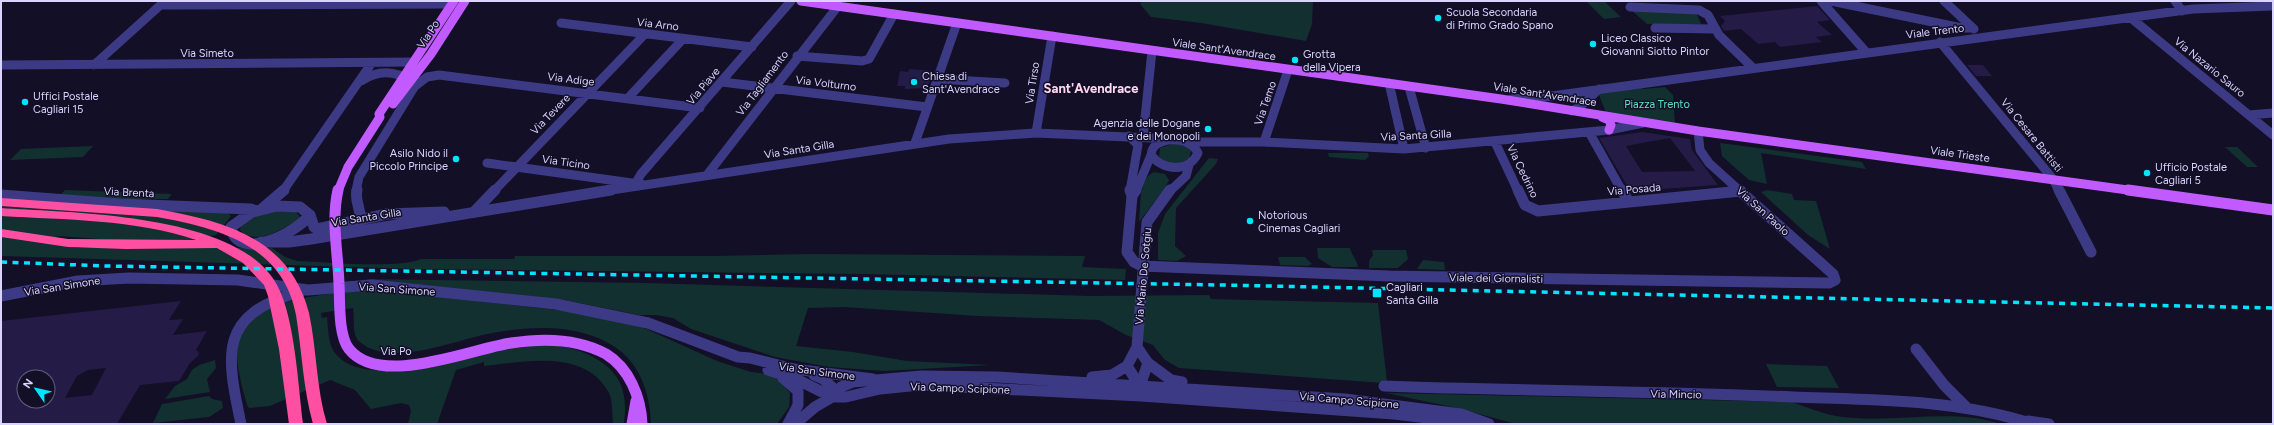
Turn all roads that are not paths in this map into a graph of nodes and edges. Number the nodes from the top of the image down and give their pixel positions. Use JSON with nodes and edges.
{"nodes":[{"id":1,"x":465,"y":1,"type":"edge"},
{"id":2,"x":791,"y":1,"type":"edge"},
{"id":3,"x":801,"y":1,"type":"edge"},
{"id":4,"x":1822,"y":1,"type":"edge"},
{"id":5,"x":1831,"y":1,"type":"edge"},
{"id":6,"x":1944,"y":1,"type":"edge"},
{"id":7,"x":2174,"y":1,"type":"edge"},
{"id":8,"x":163,"y":3,"type":"edge"},
{"id":9,"x":453,"y":3,"type":"edge"},
{"id":10,"x":836,"y":4,"type":"edge"},
{"id":11,"x":2273,"y":6,"type":"edge"},
{"id":12,"x":1630,"y":7,"type":"dead end"},
{"id":13,"x":2182,"y":11,"type":"junction"},
{"id":14,"x":894,"y":14,"type":"junction"},
{"id":15,"x":2131,"y":18,"type":"junction"},
{"id":16,"x":561,"y":23,"type":"dead end"},
{"id":17,"x":958,"y":23,"type":"junction"},
{"id":18,"x":1655,"y":28,"type":"dead end"},
{"id":19,"x":1972,"y":28,"type":"junction"},
{"id":20,"x":1714,"y":29,"type":"junction"},
{"id":21,"x":645,"y":34,"type":"junction"},
{"id":22,"x":1052,"y":36,"type":"junction"},
{"id":23,"x":1983,"y":37,"type":"junction"},
{"id":24,"x":683,"y":38,"type":"junction"},
{"id":25,"x":1940,"y":42,"type":"junction"},
{"id":26,"x":752,"y":47,"type":"junction"},
{"id":27,"x":1152,"y":51,"type":"junction"},
{"id":28,"x":1866,"y":52,"type":"junction"},
{"id":29,"x":797,"y":56,"type":"junction"},
{"id":30,"x":429,"y":58,"type":"junction"},
{"id":31,"x":414,"y":62,"type":"junction"},
{"id":32,"x":94,"y":64,"type":"junction"},
{"id":33,"x":371,"y":64,"type":"junction"},
{"id":34,"x":1,"y":65,"type":"edge"},
{"id":35,"x":1753,"y":68,"type":"junction"},
{"id":36,"x":1288,"y":70,"type":"junction"},
{"id":37,"x":389,"y":72,"type":"junction"},
{"id":38,"x":439,"y":75,"type":"junction"},
{"id":39,"x":402,"y":79,"type":"junction"},
{"id":40,"x":938,"y":79,"type":"junction"},
{"id":41,"x":359,"y":82,"type":"junction"},
{"id":42,"x":722,"y":82,"type":"junction"},
{"id":43,"x":1005,"y":83,"type":"dead end"},
{"id":44,"x":1389,"y":83,"type":"junction"},
{"id":45,"x":1409,"y":86,"type":"junction"},
{"id":46,"x":414,"y":87,"type":"junction"},
{"id":47,"x":1601,"y":88,"type":"junction"},
{"id":48,"x":772,"y":89,"type":"junction"},
{"id":49,"x":1572,"y":92,"type":"junction"},
{"id":50,"x":587,"y":93,"type":"junction"},
{"id":51,"x":628,"y":98,"type":"junction"},
{"id":52,"x":1501,"y":99,"type":"junction"},
{"id":53,"x":700,"y":108,"type":"junction"},
{"id":54,"x":927,"y":108,"type":"junction"},
{"id":55,"x":1573,"y":110,"type":"junction"},
{"id":56,"x":2273,"y":113,"type":"edge"},
{"id":57,"x":1596,"y":114,"type":"junction"},
{"id":58,"x":2249,"y":115,"type":"junction"},
{"id":59,"x":380,"y":117,"type":"junction"},
{"id":60,"x":1643,"y":123,"type":"junction"},
{"id":61,"x":1609,"y":130,"type":"junction"},
{"id":62,"x":1698,"y":131,"type":"junction"},
{"id":63,"x":1589,"y":132,"type":"junction"},
{"id":64,"x":1036,"y":133,"type":"junction"},
{"id":65,"x":2273,"y":135,"type":"edge"},
{"id":66,"x":1129,"y":136,"type":"junction"},
{"id":67,"x":1143,"y":137,"type":"junction"},
{"id":68,"x":1174,"y":139,"type":"junction"},
{"id":69,"x":1188,"y":142,"type":"junction"},
{"id":70,"x":1264,"y":142,"type":"junction"},
{"id":71,"x":1495,"y":142,"type":"junction"},
{"id":72,"x":915,"y":143,"type":"junction"},
{"id":73,"x":1426,"y":148,"type":"junction"},
{"id":74,"x":1404,"y":149,"type":"junction"},
{"id":75,"x":1152,"y":151,"type":"junction"},
{"id":76,"x":487,"y":163,"type":"dead end"},
{"id":77,"x":1189,"y":164,"type":"junction"},
{"id":78,"x":1162,"y":165,"type":"junction"},
{"id":79,"x":515,"y":167,"type":"junction"},
{"id":80,"x":707,"y":175,"type":"junction"},
{"id":81,"x":2053,"y":179,"type":"junction"},
{"id":82,"x":642,"y":185,"type":"junction"},
{"id":83,"x":285,"y":189,"type":"junction"},
{"id":84,"x":1171,"y":189,"type":"junction"},
{"id":85,"x":1741,"y":191,"type":"junction"},
{"id":86,"x":1,"y":195,"type":"edge"},
{"id":87,"x":1132,"y":196,"type":"junction"},
{"id":88,"x":1628,"y":201,"type":"junction"},
{"id":89,"x":1,"y":202,"type":"edge"},
{"id":90,"x":357,"y":204,"type":"junction"},
{"id":91,"x":293,"y":206,"type":"junction"},
{"id":92,"x":259,"y":209,"type":"junction"},
{"id":93,"x":1530,"y":209,"type":"joint"},
{"id":94,"x":2273,"y":210,"type":"edge"},
{"id":95,"x":1,"y":212,"type":"edge"},
{"id":96,"x":474,"y":212,"type":"junction"},
{"id":97,"x":396,"y":213,"type":"junction"},
{"id":98,"x":310,"y":215,"type":"junction"},
{"id":99,"x":360,"y":221,"type":"junction"},
{"id":100,"x":1,"y":233,"type":"edge"},
{"id":101,"x":338,"y":234,"type":"junction"},
{"id":102,"x":243,"y":241,"type":"junction"},
{"id":103,"x":261,"y":242,"type":"junction"},
{"id":104,"x":2090,"y":252,"type":"dead end"},
{"id":105,"x":1829,"y":283,"type":"joint"},
{"id":106,"x":308,"y":290,"type":"junction"},
{"id":107,"x":1,"y":296,"type":"edge"},
{"id":108,"x":1137,"y":347,"type":"junction"},
{"id":109,"x":1916,"y":349,"type":"dead end"},
{"id":110,"x":738,"y":357,"type":"junction"},
{"id":111,"x":1148,"y":363,"type":"junction"},
{"id":112,"x":1127,"y":366,"type":"junction"},
{"id":113,"x":805,"y":371,"type":"junction"},
{"id":114,"x":775,"y":372,"type":"junction"},
{"id":115,"x":997,"y":377,"type":"junction"},
{"id":116,"x":873,"y":379,"type":"junction"},
{"id":117,"x":1138,"y":384,"type":"junction"},
{"id":118,"x":1384,"y":386,"type":"dead end"},
{"id":119,"x":1206,"y":389,"type":"junction"},
{"id":120,"x":1069,"y":393,"type":"junction"},
{"id":121,"x":832,"y":397,"type":"junction"},
{"id":122,"x":637,"y":399,"type":"junction"},
{"id":123,"x":1215,"y":402,"type":"junction"},
{"id":124,"x":1967,"y":408,"type":"junction"},
{"id":125,"x":2028,"y":422,"type":"edge"},
{"id":126,"x":241,"y":424,"type":"edge"},
{"id":127,"x":296,"y":424,"type":"edge"},
{"id":128,"x":320,"y":424,"type":"edge"},
{"id":129,"x":632,"y":424,"type":"edge"},
{"id":130,"x":642,"y":424,"type":"edge"},
{"id":131,"x":788,"y":424,"type":"edge"},
{"id":132,"x":796,"y":424,"type":"edge"},
{"id":133,"x":1479,"y":424,"type":"edge"},
{"id":134,"x":1489,"y":424,"type":"edge"},
{"id":135,"x":2050,"y":424,"type":"edge"}],
"edges":[{"from":1,"to":30,"type":"main road","name":"Via Po"},
{"from":2,"to":26,"type":"street","name":"Via Piave"},
{"from":3,"to":10,"type":"main road","name":"Viale Sant'Avendrace"},
{"from":4,"to":28,"type":"street"},
{"from":5,"to":19,"type":"street"},
{"from":6,"to":19,"type":"street"},
{"from":7,"to":13,"type":"street"},
{"from":8,"to":9,"type":"street"},
{"from":8,"to":32,"type":"street"},
{"from":9,"to":31,"type":"main road","name":"Via Po"},
{"from":10,"to":14,"type":"main road","name":"Viale Sant'Avendrace"},
{"from":10,"to":29,"type":"street","name":"Via Tagliamento"},
{"from":11,"to":13,"type":"street","name":"Viale Trento"},
{"from":12,"to":20,"type":"street"},
{"from":13,"to":15,"type":"street","name":"Viale Trento"},
{"from":14,"to":17,"type":"main road","name":"Viale Sant'Avendrace"},
{"from":14,"to":29,"type":"street"},
{"from":15,"to":23,"type":"street","name":"Viale Trento"},
{"from":15,"to":58,"type":"street","name":"Via Nazario Sauro"},
{"from":16,"to":21,"type":"street","name":"Via Arno"},
{"from":17,"to":22,"type":"main road","name":"Viale Sant'Avendrace"},
{"from":17,"to":40,"type":"street"},
{"from":18,"to":20,"type":"street"},
{"from":19,"to":23,"type":"street"},
{"from":20,"to":35,"type":"street"},
{"from":21,"to":24,"type":"street","name":"Via Arno"},
{"from":21,"to":50,"type":"street","name":"Via Tevere"},
{"from":22,"to":27,"type":"main road","name":"Viale Sant'Avendrace"},
{"from":22,"to":64,"type":"street","name":"Via Tirso"},
{"from":23,"to":25,"type":"street","name":"Viale Trento"},
{"from":24,"to":26,"type":"street","name":"Via Arno"},
{"from":24,"to":51,"type":"street"},
{"from":25,"to":28,"type":"street","name":"Viale Trento"},
{"from":25,"to":81,"type":"street","name":"Via Cesare Battisti"},
{"from":26,"to":42,"type":"street","name":"Via Piave"},
{"from":27,"to":36,"type":"main road","name":"Viale Sant'Avendrace"},
{"from":27,"to":67,"type":"street"},
{"from":28,"to":35,"type":"street","name":"Viale Trento"},
{"from":29,"to":48,"type":"street","name":"Via Tagliamento"},
{"from":30,"to":38,"type":"street"},
{"from":30,"to":46,"type":"street"},
{"from":30,"to":59,"type":"main road","name":"Via Po"},
{"from":31,"to":33,"type":"street","name":"Via Simeto"},
{"from":31,"to":39,"type":"main road","name":"Via Po"},
{"from":32,"to":33,"type":"street","name":"Via Simeto"},
{"from":32,"to":34,"type":"street","name":"Via Simeto"},
{"from":33,"to":37,"type":"street"},
{"from":33,"to":41,"type":"street"},
{"from":35,"to":47,"type":"street","name":"Viale Trento"},
{"from":36,"to":44,"type":"main road","name":"Viale Sant'Avendrace"},
{"from":36,"to":70,"type":"street","name":"Via Temo"},
{"from":37,"to":39,"type":"street"},
{"from":37,"to":41,"type":"street"},
{"from":38,"to":46,"type":"street","name":"Via Adige"},
{"from":38,"to":50,"type":"street","name":"Via Adige"},
{"from":39,"to":59,"type":"main road","name":"Via Po"},
{"from":40,"to":43,"type":"street"},
{"from":40,"to":54,"type":"street"},
{"from":41,"to":83,"type":"street"},
{"from":42,"to":48,"type":"street","name":"Via Volturno"},
{"from":42,"to":53,"type":"street","name":"Via Piave"},
{"from":44,"to":45,"type":"main road","name":"Viale Sant'Avendrace"},
{"from":44,"to":74,"type":"street"},
{"from":45,"to":52,"type":"main road","name":"Viale Sant'Avendrace"},
{"from":45,"to":73,"type":"street"},
{"from":46,"to":90,"type":"street"},
{"from":47,"to":49,"type":"street","name":"Viale Trento"},
{"from":47,"to":55,"type":"street"},
{"from":48,"to":54,"type":"street","name":"Via Volturno"},
{"from":48,"to":80,"type":"street","name":"Via Tagliamento"},
{"from":49,"to":52,"type":"street","name":"Viale Trento"},
{"from":49,"to":55,"type":"street"},
{"from":49,"to":55,"type":"street"},
{"from":50,"to":51,"type":"street","name":"Via Adige"},
{"from":50,"to":79,"type":"street","name":"Via Tevere"},
{"from":51,"to":53,"type":"street","name":"Via Adige"},
{"from":52,"to":55,"type":"main road","name":"Viale Sant'Avendrace"},
{"from":53,"to":82,"type":"street","name":"Via Piave"},
{"from":54,"to":72,"type":"street"},
{"from":55,"to":57,"type":"main road","name":"Viale Sant'Avendrace"},
{"from":56,"to":58,"type":"street"},
{"from":57,"to":60,"type":"main road","name":"Viale Sant'Avendrace"},
{"from":57,"to":61,"type":"main road"},
{"from":58,"to":65,"type":"street","name":"Via Nazario Sauro"},
{"from":59,"to":122,"type":"main road","name":"Via Po"},
{"from":60,"to":61,"type":"street","name":"Via Santa Gilla"},
{"from":60,"to":62,"type":"main road","name":"Viale Trieste"},
{"from":61,"to":63,"type":"street","name":"Via Santa Gilla"},
{"from":62,"to":81,"type":"main road","name":"Viale Trieste"},
{"from":62,"to":85,"type":"street","name":"Via San Paolo"},
{"from":63,"to":71,"type":"street","name":"Via Santa Gilla"},
{"from":63,"to":88,"type":"street"},
{"from":64,"to":66,"type":"street","name":"Via Santa Gilla"},
{"from":64,"to":72,"type":"street","name":"Via Santa Gilla"},
{"from":66,"to":67,"type":"street","name":"Via Santa Gilla"},
{"from":66,"to":75,"type":"street","name":"Via Santa Gilla"},
{"from":66,"to":87,"type":"street"},
{"from":67,"to":68,"type":"street","name":"Via Santa Gilla"},
{"from":68,"to":69,"type":"street","name":"Via Santa Gilla"},
{"from":68,"to":75,"type":"street"},
{"from":69,"to":70,"type":"street","name":"Via Santa Gilla"},
{"from":69,"to":77,"type":"street"},
{"from":70,"to":74,"type":"street","name":"Via Santa Gilla"},
{"from":71,"to":73,"type":"street","name":"Via Santa Gilla"},
{"from":71,"to":93,"type":"street","name":"Via Cedrino"},
{"from":72,"to":80,"type":"street","name":"Via Santa Gilla"},
{"from":73,"to":74,"type":"street","name":"Via Santa Gilla"},
{"from":75,"to":78,"type":"street","name":"Via Santa Gilla"},
{"from":75,"to":87,"type":"street","name":"Viale dei Giornalisti"},
{"from":76,"to":79,"type":"street","name":"Via Ticino"},
{"from":77,"to":78,"type":"street"},
{"from":77,"to":84,"type":"street","name":"Via Mario De Sotgiu"},
{"from":78,"to":84,"type":"street"},
{"from":79,"to":82,"type":"street","name":"Via Ticino"},
{"from":79,"to":96,"type":"street","name":"Via Tevere"},
{"from":80,"to":82,"type":"street","name":"Via Santa Gilla"},
{"from":81,"to":94,"type":"main road","name":"Viale Trieste"},
{"from":81,"to":104,"type":"street","name":"Via Cesare Battisti"},
{"from":82,"to":96,"type":"street","name":"Via Santa Gilla"},
{"from":83,"to":91,"type":"street"},
{"from":83,"to":92,"type":"street"},
{"from":84,"to":108,"type":"street","name":"Via Mario De Sotgiu"},
{"from":85,"to":88,"type":"street","name":"Via Posada"},
{"from":85,"to":105,"type":"street","name":"Via San Paolo"},
{"from":86,"to":92,"type":"street","name":"Via Brenta"},
{"from":87,"to":105,"type":"street","name":"Viale dei Giornalisti"},
{"from":88,"to":93,"type":"street","name":"Via Posada"},
{"from":89,"to":128,"type":"highway"},
{"from":90,"to":97,"type":"street"},
{"from":90,"to":99,"type":"street"},
{"from":91,"to":92,"type":"street"},
{"from":91,"to":98,"type":"street"},
{"from":92,"to":102,"type":"street"},
{"from":95,"to":127,"type":"highway"},
{"from":96,"to":97,"type":"street","name":"Via Santa Gilla"},
{"from":96,"to":101,"type":"street","name":"Via Santa Gilla"},
{"from":97,"to":99,"type":"street","name":"Via Santa Gilla"},
{"from":98,"to":99,"type":"street","name":"Via Santa Gilla"},
{"from":98,"to":103,"type":"street"},
{"from":99,"to":101,"type":"street"},
{"from":100,"to":102,"type":"highway"},
{"from":101,"to":103,"type":"street","name":"Via Santa Gilla"},
{"from":102,"to":103,"type":"street"},
{"from":106,"to":107,"type":"street","name":"Via San Simone"},
{"from":106,"to":110,"type":"street","name":"Via San Simone"},
{"from":106,"to":126,"type":"street"},
{"from":108,"to":111,"type":"street"},
{"from":108,"to":112,"type":"street","name":"Via Mario De Sotgiu"},
{"from":109,"to":124,"type":"street"},
{"from":110,"to":113,"type":"street","name":"Via San Simone"},
{"from":110,"to":114,"type":"street","name":"Via San Simone"},
{"from":111,"to":117,"type":"street"},
{"from":111,"to":119,"type":"street","name":"Via Campo Scipione"},
{"from":112,"to":115,"type":"street","name":"Via Campo Scipione"},
{"from":112,"to":117,"type":"street"},
{"from":113,"to":116,"type":"street","name":"Via San Simone"},
{"from":113,"to":121,"type":"street"},
{"from":114,"to":121,"type":"street","name":"Via San Simone"},
{"from":114,"to":131,"type":"street"},
{"from":115,"to":116,"type":"street","name":"Via Campo Scipione"},
{"from":115,"to":117,"type":"street","name":"Via Campo Scipione"},
{"from":116,"to":121,"type":"street","name":"Via Campo Scipione"},
{"from":117,"to":119,"type":"street","name":"Via Campo Scipione"},
{"from":117,"to":120,"type":"street","name":"Via Campo Scipione"},
{"from":117,"to":123,"type":"street","name":"Via Campo Scipione"},
{"from":118,"to":124,"type":"street","name":"Via Mincio"},
{"from":119,"to":134,"type":"street","name":"Via Campo Scipione"},
{"from":120,"to":121,"type":"street","name":"Via Campo Scipione"},
{"from":120,"to":123,"type":"street","name":"Via Campo Scipione"},
{"from":121,"to":132,"type":"street"},
{"from":122,"to":129,"type":"main road","name":"Via Po"},
{"from":122,"to":130,"type":"main road","name":"Via Po"},
{"from":123,"to":133,"type":"street","name":"Via Campo Scipione"},
{"from":124,"to":125,"type":"street"},
{"from":125,"to":135,"type":"street"}]}
